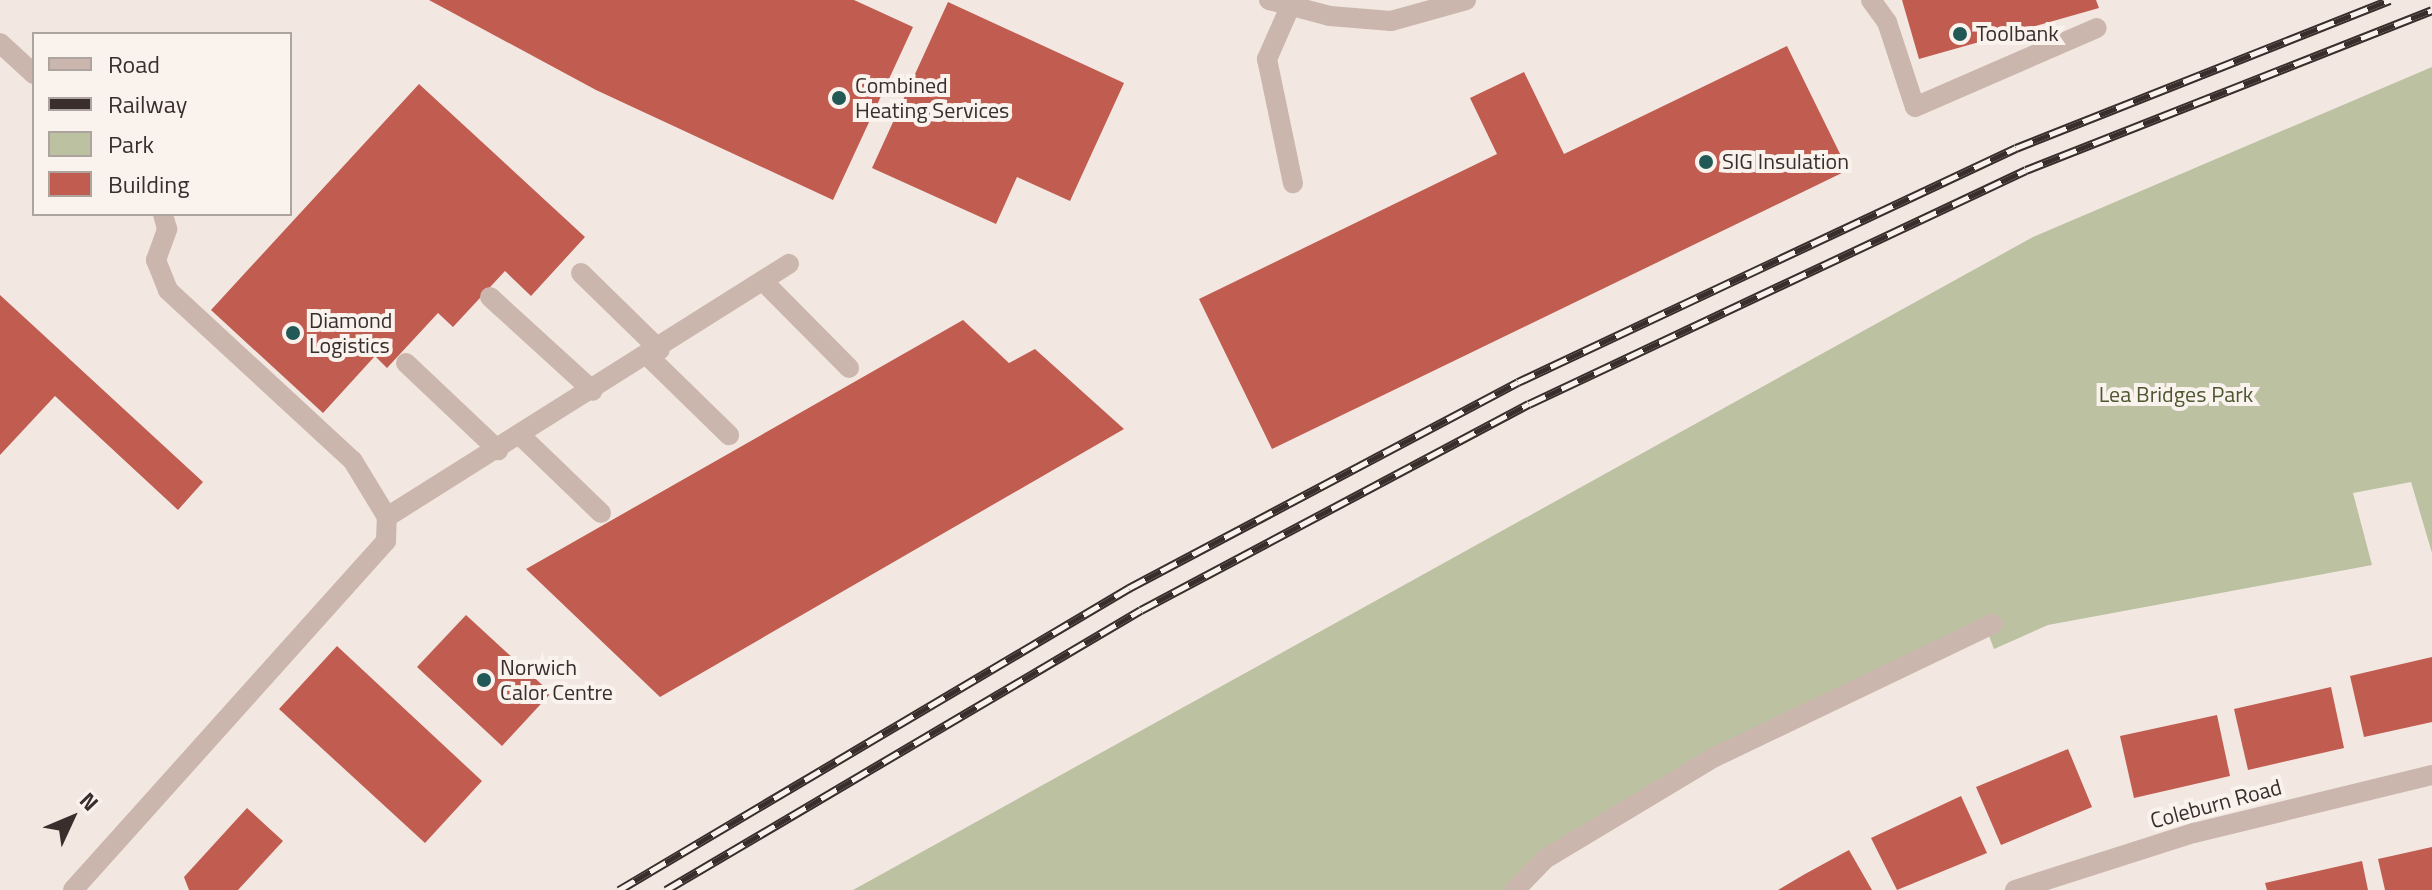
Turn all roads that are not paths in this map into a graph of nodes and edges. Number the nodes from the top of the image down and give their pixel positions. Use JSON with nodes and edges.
{"nodes":[{"id":1,"x":1269,"y":0,"type":"edge"},
{"id":2,"x":1466,"y":0,"type":"edge"},
{"id":3,"x":1871,"y":0,"type":"edge"},
{"id":4,"x":1289,"y":9,"type":"junction"},
{"id":5,"x":2097,"y":28,"type":"dead end"},
{"id":6,"x":0,"y":43,"type":"edge"},
{"id":7,"x":32,"y":72,"type":"edge"},
{"id":8,"x":1293,"y":183,"type":"dead end"},
{"id":9,"x":164,"y":216,"type":"edge"},
{"id":10,"x":789,"y":264,"type":"dead end"},
{"id":11,"x":581,"y":273,"type":"dead end"},
{"id":12,"x":764,"y":282,"type":"junction"},
{"id":13,"x":490,"y":297,"type":"dead end"},
{"id":14,"x":655,"y":353,"type":"junction"},
{"id":15,"x":406,"y":363,"type":"dead end"},
{"id":16,"x":849,"y":368,"type":"dead end"},
{"id":17,"x":593,"y":391,"type":"junction"},
{"id":18,"x":729,"y":435,"type":"dead end"},
{"id":19,"x":521,"y":436,"type":"junction"},
{"id":20,"x":498,"y":450,"type":"junction"},
{"id":21,"x":601,"y":513,"type":"dead end"},
{"id":22,"x":387,"y":517,"type":"junction"},
{"id":23,"x":1993,"y":624,"type":"dead end"},
{"id":24,"x":2432,"y":775,"type":"edge"},
{"id":25,"x":73,"y":890,"type":"edge"},
{"id":26,"x":1515,"y":890,"type":"edge"},
{"id":27,"x":2015,"y":890,"type":"edge"}],
"edges":[{"from":1,"to":4,"type":"street"},
{"from":2,"to":4,"type":"street"},
{"from":3,"to":5,"type":"street"},
{"from":4,"to":8,"type":"street"},
{"from":6,"to":7,"type":"street"},
{"from":9,"to":22,"type":"street"},
{"from":10,"to":12,"type":"street"},
{"from":11,"to":14,"type":"street"},
{"from":12,"to":14,"type":"street"},
{"from":12,"to":16,"type":"street"},
{"from":13,"to":17,"type":"street"},
{"from":14,"to":17,"type":"street"},
{"from":14,"to":18,"type":"street"},
{"from":15,"to":20,"type":"street"},
{"from":17,"to":19,"type":"street"},
{"from":19,"to":20,"type":"street"},
{"from":19,"to":21,"type":"street"},
{"from":20,"to":22,"type":"street"},
{"from":22,"to":25,"type":"street"},
{"from":23,"to":26,"type":"street"},
{"from":24,"to":27,"type":"street","name":"Coleburn Road"}]}
